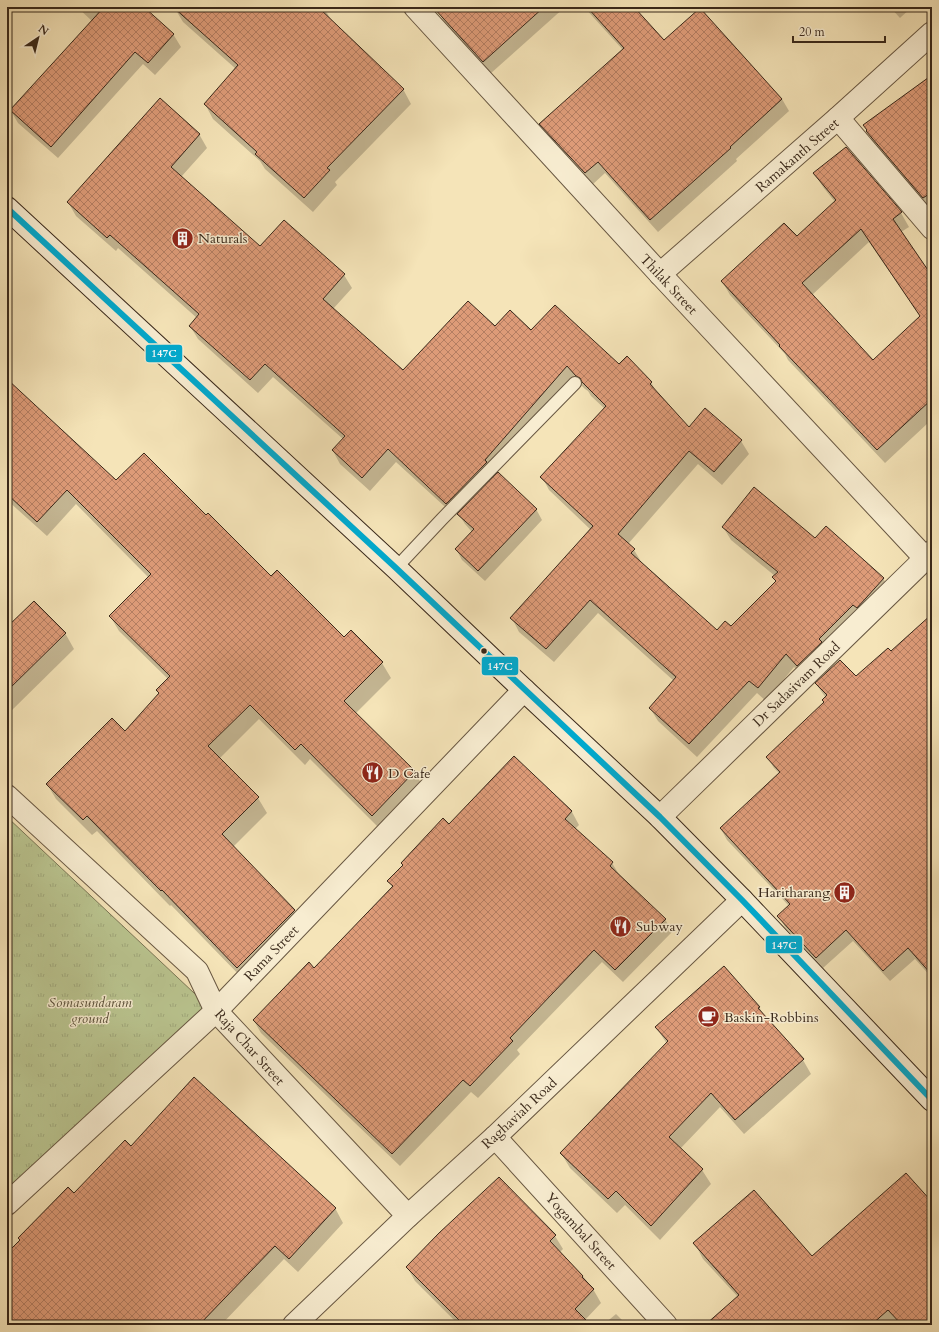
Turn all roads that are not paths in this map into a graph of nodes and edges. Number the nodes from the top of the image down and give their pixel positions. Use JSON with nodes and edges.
{"nodes":[{"id":1,"x":414,"y":7,"type":"edge"},
{"id":2,"x":932,"y":33,"type":"edge"},
{"id":3,"x":838,"y":118,"type":"junction"},
{"id":4,"x":7,"y":208,"type":"edge"},
{"id":5,"x":932,"y":228,"type":"edge"},
{"id":6,"x":660,"y":274,"type":"junction"},
{"id":7,"x":574,"y":383,"type":"dead end"},
{"id":8,"x":928,"y":555,"type":"edge"},
{"id":9,"x":396,"y":568,"type":"junction"},
{"id":10,"x":524,"y":690,"type":"junction"},
{"id":11,"x":7,"y":796,"type":"edge"},
{"id":12,"x":660,"y":817,"type":"junction"},
{"id":13,"x":742,"y":900,"type":"junction"},
{"id":14,"x":216,"y":1011,"type":"junction"},
{"id":15,"x":932,"y":1100,"type":"edge"},
{"id":16,"x":495,"y":1137,"type":"junction"},
{"id":17,"x":7,"y":1204,"type":"edge"},
{"id":18,"x":408,"y":1216,"type":"junction"},
{"id":19,"x":294,"y":1325,"type":"edge"},
{"id":20,"x":666,"y":1325,"type":"edge"}],
"edges":[{"from":1,"to":6,"type":"street","name":"Thilak Street"},
{"from":2,"to":3,"type":"street","name":"Ramakanth Street"},
{"from":3,"to":5,"type":"street"},
{"from":3,"to":6,"type":"street","name":"Ramakanth Street"},
{"from":4,"to":9,"type":"street"},
{"from":6,"to":8,"type":"street","name":"Thilak Street"},
{"from":7,"to":9,"type":"lane"},
{"from":8,"to":12,"type":"street","name":"Dr Sadasivam Road"},
{"from":9,"to":10,"type":"street"},
{"from":10,"to":12,"type":"street"},
{"from":10,"to":14,"type":"street","name":"Rama Street"},
{"from":11,"to":14,"type":"street","name":"Raja Char Street"},
{"from":12,"to":13,"type":"street"},
{"from":13,"to":15,"type":"street"},
{"from":13,"to":16,"type":"street","name":"Raghaviah Road"},
{"from":14,"to":17,"type":"street","name":"Rama Street"},
{"from":14,"to":18,"type":"street","name":"Raja Char Street"},
{"from":16,"to":18,"type":"street","name":"Raghaviah Road"},
{"from":16,"to":20,"type":"street","name":"Yogambal Street"},
{"from":18,"to":19,"type":"street","name":"Raghaviah Road"}]}
